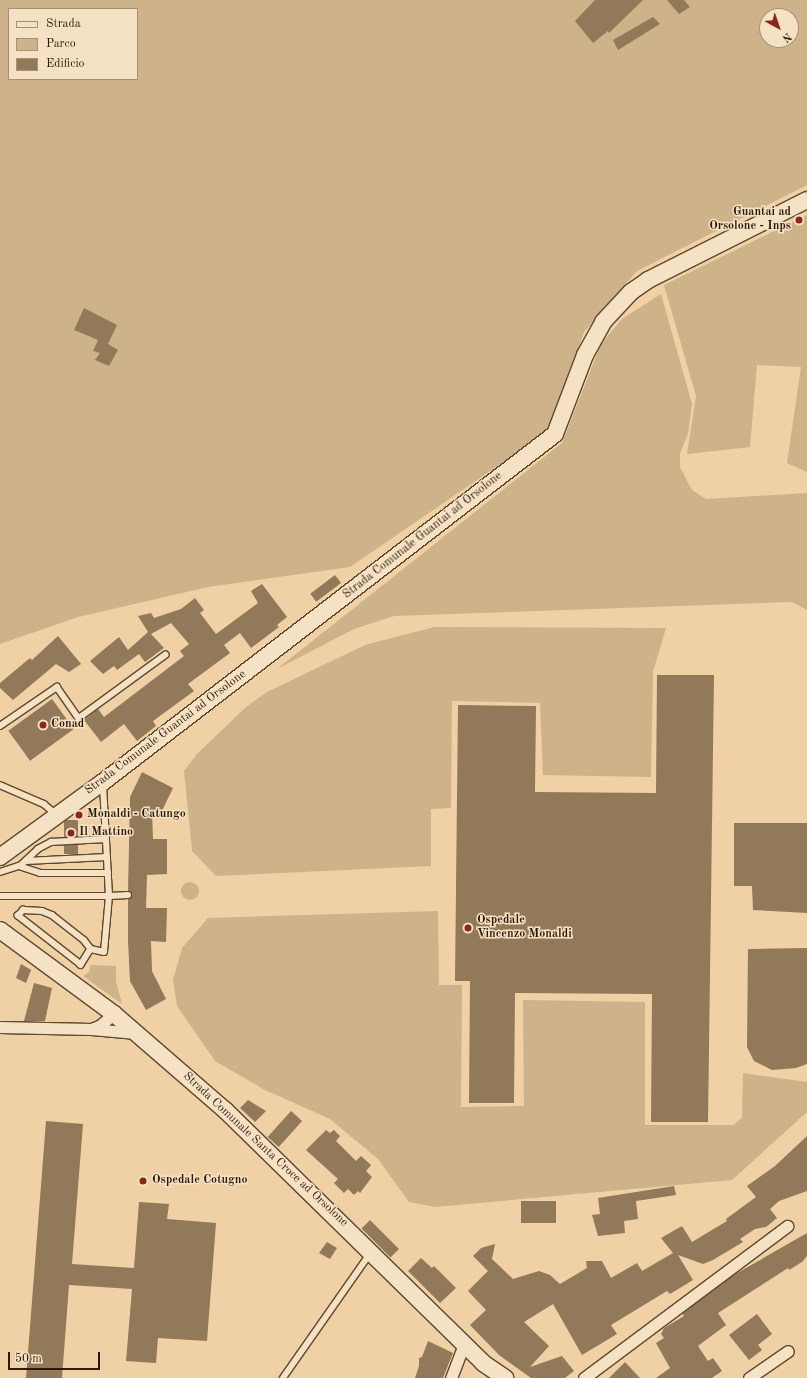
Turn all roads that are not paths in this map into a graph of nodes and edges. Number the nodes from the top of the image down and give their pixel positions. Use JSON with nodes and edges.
{"nodes":[{"id":1,"x":807,"y":200,"type":"edge"},
{"id":2,"x":165,"y":655,"type":"dead end"},
{"id":3,"x":0,"y":726,"type":"edge"},
{"id":4,"x":103,"y":782,"type":"junction"},
{"id":5,"x":0,"y":785,"type":"edge"},
{"id":6,"x":58,"y":815,"type":"junction"},
{"id":7,"x":106,"y":839,"type":"junction"},
{"id":8,"x":107,"y":857,"type":"junction"},
{"id":9,"x":1,"y":858,"type":"edge"},
{"id":10,"x":26,"y":861,"type":"junction"},
{"id":11,"x":19,"y":866,"type":"junction"},
{"id":12,"x":0,"y":872,"type":"edge"},
{"id":13,"x":108,"y":873,"type":"junction"},
{"id":14,"x":128,"y":895,"type":"dead end"},
{"id":15,"x":0,"y":896,"type":"edge"},
{"id":16,"x":109,"y":896,"type":"junction"},
{"id":17,"x":0,"y":924,"type":"edge"},
{"id":18,"x":6,"y":933,"type":"edge"},
{"id":19,"x":91,"y":949,"type":"junction"},
{"id":20,"x":114,"y":1014,"type":"junction"},
{"id":21,"x":0,"y":1027,"type":"edge"},
{"id":22,"x":91,"y":1029,"type":"junction"},
{"id":23,"x":137,"y":1033,"type":"junction"},
{"id":24,"x":787,"y":1226,"type":"dead end"},
{"id":25,"x":372,"y":1251,"type":"junction"},
{"id":26,"x":464,"y":1344,"type":"junction"},
{"id":27,"x":788,"y":1351,"type":"dead end"},
{"id":28,"x":283,"y":1378,"type":"edge"},
{"id":29,"x":451,"y":1378,"type":"edge"},
{"id":30,"x":505,"y":1378,"type":"edge"},
{"id":31,"x":584,"y":1378,"type":"edge"},
{"id":32,"x":749,"y":1378,"type":"edge"}],
"edges":[{"from":1,"to":4,"type":"street","name":"Strada Comunale Guantai ad Orsolone"},
{"from":2,"to":3,"type":"lane"},
{"from":4,"to":6,"type":"street","name":"Strada Comunale Guantai ad Orsolone"},
{"from":4,"to":7,"type":"lane"},
{"from":5,"to":6,"type":"lane"},
{"from":6,"to":9,"type":"street","name":"Strada Comunale Guantai ad Orsolone"},
{"from":7,"to":8,"type":"lane"},
{"from":7,"to":10,"type":"lane"},
{"from":8,"to":10,"type":"lane"},
{"from":8,"to":13,"type":"lane"},
{"from":10,"to":11,"type":"lane"},
{"from":11,"to":12,"type":"lane"},
{"from":11,"to":13,"type":"lane"},
{"from":13,"to":16,"type":"lane"},
{"from":14,"to":16,"type":"lane"},
{"from":15,"to":16,"type":"lane"},
{"from":16,"to":19,"type":"lane"},
{"from":17,"to":18,"type":"street","name":"Strada Comunale Santa Croce ad Orsolone"},
{"from":18,"to":20,"type":"street","name":"Strada Comunale Santa Croce ad Orsolone"},
{"from":19,"to":19,"type":"lane"},
{"from":20,"to":22,"type":"street"},
{"from":20,"to":23,"type":"street","name":"Strada Comunale Santa Croce ad Orsolone"},
{"from":21,"to":22,"type":"street"},
{"from":22,"to":23,"type":"street"},
{"from":23,"to":25,"type":"street","name":"Strada Comunale Santa Croce ad Orsolone"},
{"from":24,"to":31,"type":"street"},
{"from":25,"to":26,"type":"street","name":"Strada Comunale Santa Croce ad Orsolone"},
{"from":25,"to":28,"type":"lane"},
{"from":26,"to":29,"type":"street"},
{"from":26,"to":30,"type":"street","name":"Strada Comunale Santa Croce ad Orsolone"},
{"from":27,"to":32,"type":"street"}]}
